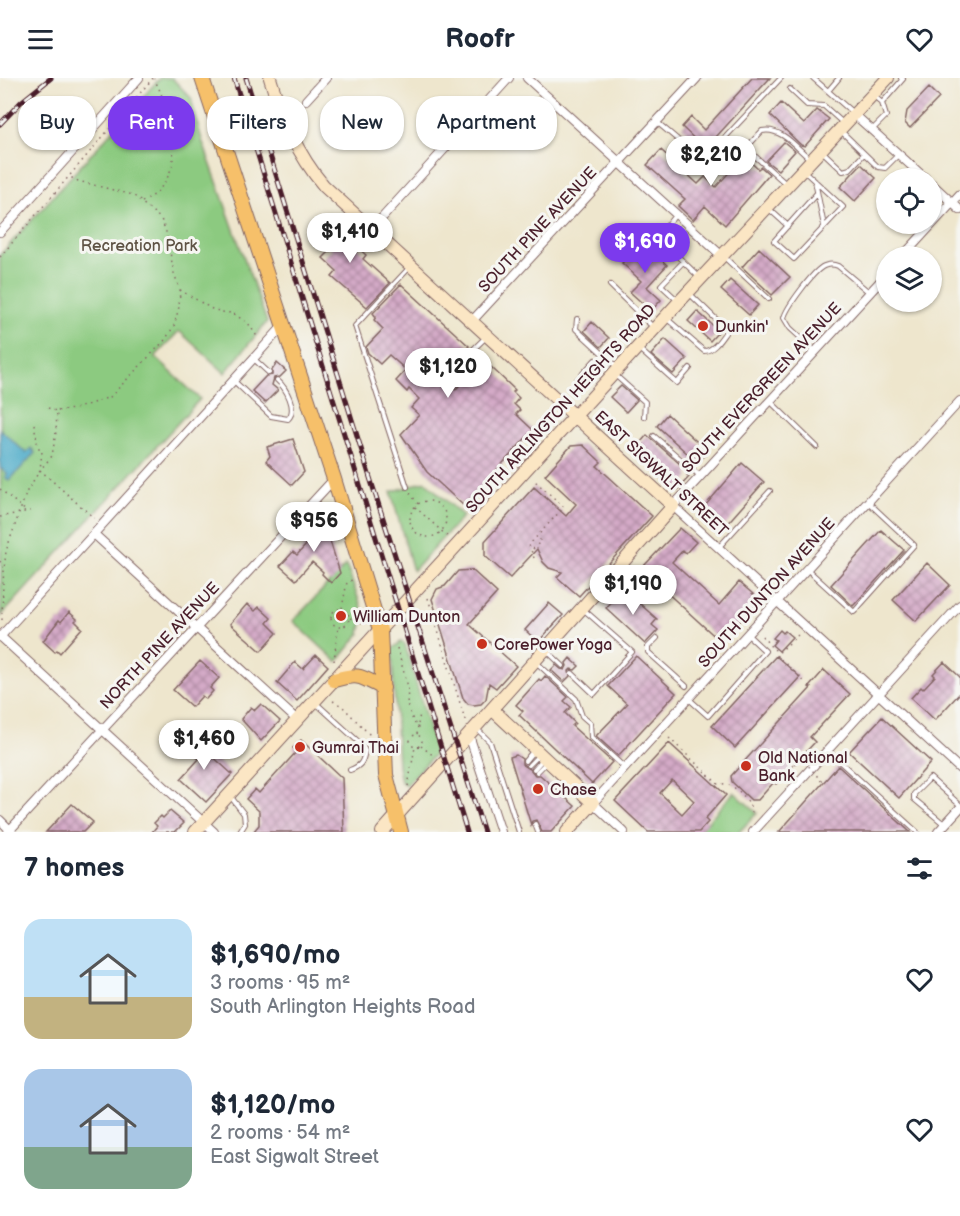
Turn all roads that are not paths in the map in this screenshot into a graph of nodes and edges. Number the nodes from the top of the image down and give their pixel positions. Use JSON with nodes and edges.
{"nodes":[{"id":1,"x":140,"y":78,"type":"edge"},
{"id":2,"x":202,"y":78,"type":"edge"},
{"id":3,"x":270,"y":78,"type":"edge"},
{"id":4,"x":326,"y":78,"type":"edge"},
{"id":5,"x":509,"y":78,"type":"edge"},
{"id":6,"x":527,"y":78,"type":"edge"},
{"id":7,"x":697,"y":78,"type":"edge"},
{"id":8,"x":781,"y":78,"type":"edge"},
{"id":9,"x":813,"y":78,"type":"edge"},
{"id":10,"x":839,"y":78,"type":"edge"},
{"id":11,"x":901,"y":78,"type":"edge"},
{"id":12,"x":884,"y":79,"type":"edge"},
{"id":13,"x":790,"y":89,"type":"dead end"},
{"id":14,"x":828,"y":91,"type":"junction"},
{"id":15,"x":308,"y":98,"type":"edge"},
{"id":16,"x":877,"y":99,"type":"junction"},
{"id":17,"x":855,"y":115,"type":"junction"},
{"id":18,"x":657,"y":122,"type":"junction"},
{"id":19,"x":843,"y":128,"type":"junction"},
{"id":20,"x":872,"y":130,"type":"junction"},
{"id":21,"x":822,"y":150,"type":"junction"},
{"id":22,"x":864,"y":154,"type":"junction"},
{"id":23,"x":899,"y":154,"type":"junction"},
{"id":24,"x":619,"y":162,"type":"junction"},
{"id":25,"x":807,"y":166,"type":"junction"},
{"id":26,"x":914,"y":168,"type":"edge"},
{"id":27,"x":815,"y":182,"type":"junction"},
{"id":28,"x":788,"y":186,"type":"junction"},
{"id":29,"x":817,"y":193,"type":"junction"},
{"id":30,"x":942,"y":194,"type":"edge"},
{"id":31,"x":960,"y":195,"type":"edge"},
{"id":32,"x":952,"y":203,"type":"junction"},
{"id":33,"x":768,"y":208,"type":"junction"},
{"id":34,"x":960,"y":210,"type":"edge"},
{"id":35,"x":676,"y":213,"type":"junction"},
{"id":36,"x":788,"y":226,"type":"junction"},
{"id":37,"x":824,"y":227,"type":"junction"},
{"id":38,"x":372,"y":229,"type":"junction"},
{"id":39,"x":0,"y":232,"type":"edge"},
{"id":40,"x":912,"y":246,"type":"edge"},
{"id":41,"x":722,"y":256,"type":"junction"},
{"id":42,"x":683,"y":262,"type":"junction"},
{"id":43,"x":412,"y":265,"type":"junction"},
{"id":44,"x":701,"y":279,"type":"junction"},
{"id":45,"x":610,"y":285,"type":"dead end"},
{"id":46,"x":876,"y":286,"type":"edge"},
{"id":47,"x":688,"y":292,"type":"junction"},
{"id":48,"x":870,"y":293,"type":"junction"},
{"id":49,"x":769,"y":299,"type":"dead end"},
{"id":50,"x":679,"y":302,"type":"junction"},
{"id":51,"x":665,"y":317,"type":"junction"},
{"id":52,"x":577,"y":319,"type":"dead end"},
{"id":53,"x":472,"y":321,"type":"junction"},
{"id":54,"x":282,"y":327,"type":"junction"},
{"id":55,"x":655,"y":328,"type":"junction"},
{"id":56,"x":488,"y":335,"type":"junction"},
{"id":57,"x":638,"y":347,"type":"junction"},
{"id":58,"x":816,"y":352,"type":"junction"},
{"id":59,"x":253,"y":359,"type":"junction"},
{"id":60,"x":595,"y":360,"type":"dead end"},
{"id":61,"x":690,"y":368,"type":"dead end"},
{"id":62,"x":616,"y":371,"type":"junction"},
{"id":63,"x":269,"y":373,"type":"dead end"},
{"id":64,"x":448,"y":374,"type":"dead end"},
{"id":65,"x":278,"y":380,"type":"dead end"},
{"id":66,"x":577,"y":380,"type":"dead end"},
{"id":67,"x":233,"y":381,"type":"junction"},
{"id":68,"x":770,"y":401,"type":"junction"},
{"id":69,"x":960,"y":401,"type":"edge"},
{"id":70,"x":575,"y":416,"type":"junction"},
{"id":71,"x":644,"y":417,"type":"dead end"},
{"id":72,"x":654,"y":436,"type":"dead end"},
{"id":73,"x":818,"y":447,"type":"dead end"},
{"id":74,"x":700,"y":477,"type":"junction"},
{"id":75,"x":334,"y":479,"type":"junction"},
{"id":76,"x":407,"y":487,"type":"road end"},
{"id":77,"x":770,"y":491,"type":"dead end"},
{"id":78,"x":868,"y":502,"type":"junction"},
{"id":79,"x":673,"y":506,"type":"junction"},
{"id":80,"x":94,"y":534,"type":"junction"},
{"id":81,"x":718,"y":548,"type":"junction"},
{"id":82,"x":807,"y":569,"type":"junction"},
{"id":83,"x":777,"y":602,"type":"junction"},
{"id":84,"x":960,"y":606,"type":"edge"},
{"id":85,"x":583,"y":608,"type":"junction"},
{"id":86,"x":196,"y":627,"type":"junction"},
{"id":87,"x":380,"y":630,"type":"junction"},
{"id":88,"x":747,"y":634,"type":"junction"},
{"id":89,"x":0,"y":637,"type":"edge"},
{"id":90,"x":657,"y":638,"type":"dead end"},
{"id":91,"x":546,"y":650,"type":"junction"},
{"id":92,"x":535,"y":662,"type":"junction"},
{"id":93,"x":563,"y":666,"type":"dead end"},
{"id":94,"x":572,"y":674,"type":"dead end"},
{"id":95,"x":334,"y":680,"type":"junction"},
{"id":96,"x":686,"y":686,"type":"dead end"},
{"id":97,"x":383,"y":688,"type":"junction"},
{"id":98,"x":878,"y":695,"type":"junction"},
{"id":99,"x":689,"y":699,"type":"junction"},
{"id":100,"x":314,"y":701,"type":"junction"},
{"id":101,"x":493,"y":710,"type":"junction"},
{"id":102,"x":297,"y":720,"type":"junction"},
{"id":103,"x":470,"y":729,"type":"junction"},
{"id":104,"x":102,"y":730,"type":"junction"},
{"id":105,"x":828,"y":750,"type":"junction"},
{"id":106,"x":542,"y":755,"type":"junction"},
{"id":107,"x":525,"y":761,"type":"dead end"},
{"id":108,"x":529,"y":765,"type":"dead end"},
{"id":109,"x":625,"y":768,"type":"junction"},
{"id":110,"x":960,"y":769,"type":"edge"},
{"id":111,"x":350,"y":770,"type":"dead end"},
{"id":112,"x":535,"y":771,"type":"dead end"},
{"id":113,"x":229,"y":795,"type":"junction"},
{"id":114,"x":593,"y":803,"type":"junction"},
{"id":115,"x":960,"y":806,"type":"edge"},
{"id":116,"x":396,"y":816,"type":"junction"},
{"id":117,"x":0,"y":820,"type":"edge"},
{"id":118,"x":535,"y":824,"type":"dead end"},
{"id":119,"x":200,"y":827,"type":"edge"},
{"id":120,"x":940,"y":830,"type":"edge"},
{"id":121,"x":10,"y":831,"type":"edge"},
{"id":122,"x":214,"y":832,"type":"edge"},
{"id":123,"x":240,"y":832,"type":"edge"},
{"id":124,"x":382,"y":832,"type":"edge"},
{"id":125,"x":401,"y":832,"type":"edge"},
{"id":126,"x":501,"y":832,"type":"edge"},
{"id":127,"x":519,"y":832,"type":"edge"},
{"id":128,"x":538,"y":832,"type":"edge"},
{"id":129,"x":567,"y":832,"type":"edge"},
{"id":130,"x":624,"y":832,"type":"edge"},
{"id":131,"x":753,"y":832,"type":"edge"},
{"id":132,"x":917,"y":832,"type":"edge"}],
"edges":[{"from":1,"to":39,"type":"street"},
{"from":2,"to":54,"type":"main road"},
{"from":3,"to":38,"type":"street","name":"EAST SIGWALT STREET"},
{"from":4,"to":15,"type":"street"},
{"from":5,"to":38,"type":"street"},
{"from":6,"to":24,"type":"street"},
{"from":7,"to":18,"type":"street","name":"SOUTH PINE AVENUE"},
{"from":8,"to":18,"type":"lane"},
{"from":9,"to":14,"type":"lane"},
{"from":10,"to":14,"type":"lane"},
{"from":11,"to":16,"type":"lane"},
{"from":12,"to":16,"type":"street","name":"SOUTH ARLINGTON HEIGHTS ROAD"},
{"from":13,"to":19,"type":"lane"},
{"from":14,"to":17,"type":"lane"},
{"from":16,"to":17,"type":"street","name":"SOUTH ARLINGTON HEIGHTS ROAD"},
{"from":16,"to":20,"type":"lane"},
{"from":17,"to":19,"type":"street","name":"SOUTH ARLINGTON HEIGHTS ROAD"},
{"from":17,"to":20,"type":"street"},
{"from":18,"to":24,"type":"street","name":"SOUTH PINE AVENUE"},
{"from":19,"to":21,"type":"street","name":"SOUTH ARLINGTON HEIGHTS ROAD"},
{"from":19,"to":22,"type":"lane"},
{"from":20,"to":23,"type":"street"},
{"from":21,"to":22,"type":"lane"},
{"from":21,"to":25,"type":"street","name":"SOUTH ARLINGTON HEIGHTS ROAD"},
{"from":22,"to":23,"type":"lane"},
{"from":23,"to":26,"type":"street"},
{"from":24,"to":35,"type":"street"},
{"from":24,"to":53,"type":"street","name":"SOUTH PINE AVENUE"},
{"from":25,"to":27,"type":"lane"},
{"from":25,"to":28,"type":"street","name":"SOUTH ARLINGTON HEIGHTS ROAD"},
{"from":25,"to":28,"type":"lane"},
{"from":27,"to":29,"type":"lane"},
{"from":27,"to":37,"type":"lane"},
{"from":28,"to":33,"type":"street","name":"SOUTH ARLINGTON HEIGHTS ROAD"},
{"from":29,"to":36,"type":"lane"},
{"from":29,"to":37,"type":"lane"},
{"from":30,"to":32,"type":"street"},
{"from":31,"to":32,"type":"street"},
{"from":32,"to":34,"type":"street"},
{"from":32,"to":40,"type":"street"},
{"from":33,"to":36,"type":"lane"},
{"from":33,"to":41,"type":"street","name":"SOUTH ARLINGTON HEIGHTS ROAD"},
{"from":35,"to":41,"type":"street"},
{"from":35,"to":42,"type":"lane"},
{"from":36,"to":37,"type":"lane"},
{"from":38,"to":43,"type":"street","name":"EAST SIGWALT STREET"},
{"from":41,"to":44,"type":"street","name":"SOUTH ARLINGTON HEIGHTS ROAD"},
{"from":41,"to":49,"type":"lane"},
{"from":42,"to":44,"type":"lane"},
{"from":42,"to":50,"type":"lane"},
{"from":43,"to":53,"type":"street","name":"EAST SIGWALT STREET"},
{"from":43,"to":76,"type":"lane"},
{"from":44,"to":47,"type":"street","name":"SOUTH ARLINGTON HEIGHTS ROAD"},
{"from":45,"to":55,"type":"lane"},
{"from":46,"to":48,"type":"street","name":"SOUTH EVERGREEN AVENUE"},
{"from":47,"to":50,"type":"street","name":"SOUTH ARLINGTON HEIGHTS ROAD"},
{"from":47,"to":51,"type":"lane"},
{"from":48,"to":58,"type":"street","name":"SOUTH EVERGREEN AVENUE"},
{"from":48,"to":58,"type":"lane"},
{"from":50,"to":51,"type":"street","name":"SOUTH ARLINGTON HEIGHTS ROAD"},
{"from":51,"to":55,"type":"street","name":"SOUTH ARLINGTON HEIGHTS ROAD"},
{"from":52,"to":62,"type":"lane"},
{"from":53,"to":56,"type":"street","name":"EAST SIGWALT STREET"},
{"from":54,"to":59,"type":"street"},
{"from":54,"to":75,"type":"main road"},
{"from":55,"to":57,"type":"street","name":"SOUTH ARLINGTON HEIGHTS ROAD"},
{"from":56,"to":64,"type":"lane"},
{"from":56,"to":70,"type":"street","name":"EAST SIGWALT STREET"},
{"from":57,"to":61,"type":"lane"},
{"from":57,"to":62,"type":"street","name":"SOUTH ARLINGTON HEIGHTS ROAD"},
{"from":58,"to":68,"type":"street","name":"SOUTH EVERGREEN AVENUE"},
{"from":59,"to":63,"type":"lane"},
{"from":59,"to":67,"type":"street"},
{"from":60,"to":66,"type":"lane"},
{"from":62,"to":70,"type":"street","name":"SOUTH ARLINGTON HEIGHTS ROAD"},
{"from":62,"to":71,"type":"lane"},
{"from":65,"to":67,"type":"lane"},
{"from":67,"to":80,"type":"street"},
{"from":68,"to":73,"type":"lane"},
{"from":68,"to":74,"type":"street","name":"SOUTH EVERGREEN AVENUE"},
{"from":69,"to":78,"type":"street","name":"SOUTH DUNTON AVENUE"},
{"from":70,"to":79,"type":"street","name":"EAST SIGWALT STREET"},
{"from":70,"to":87,"type":"street","name":"SOUTH ARLINGTON HEIGHTS ROAD"},
{"from":72,"to":74,"type":"lane"},
{"from":74,"to":79,"type":"street","name":"SOUTH EVERGREEN AVENUE"},
{"from":75,"to":86,"type":"street","name":"NORTH PINE AVENUE"},
{"from":75,"to":87,"type":"main road"},
{"from":77,"to":81,"type":"lane"},
{"from":78,"to":82,"type":"street","name":"SOUTH DUNTON AVENUE"},
{"from":78,"to":82,"type":"lane"},
{"from":79,"to":81,"type":"street","name":"EAST SIGWALT STREET"},
{"from":79,"to":85,"type":"street","name":"SOUTH EVERGREEN AVENUE"},
{"from":80,"to":86,"type":"street"},
{"from":80,"to":89,"type":"street"},
{"from":81,"to":83,"type":"street","name":"EAST SIGWALT STREET"},
{"from":82,"to":83,"type":"street","name":"SOUTH DUNTON AVENUE"},
{"from":83,"to":88,"type":"street","name":"SOUTH DUNTON AVENUE"},
{"from":83,"to":98,"type":"street","name":"EAST SIGWALT STREET"},
{"from":84,"to":98,"type":"street"},
{"from":85,"to":91,"type":"street","name":"SOUTH EVERGREEN AVENUE"},
{"from":85,"to":94,"type":"lane"},
{"from":86,"to":102,"type":"street"},
{"from":86,"to":104,"type":"street","name":"NORTH PINE AVENUE"},
{"from":87,"to":95,"type":"street","name":"SOUTH ARLINGTON HEIGHTS ROAD"},
{"from":87,"to":97,"type":"main road"},
{"from":88,"to":99,"type":"street","name":"SOUTH DUNTON AVENUE"},
{"from":88,"to":99,"type":"lane"},
{"from":89,"to":104,"type":"street"},
{"from":90,"to":96,"type":"lane"},
{"from":91,"to":92,"type":"street","name":"SOUTH EVERGREEN AVENUE"},
{"from":91,"to":93,"type":"lane"},
{"from":92,"to":101,"type":"street","name":"SOUTH EVERGREEN AVENUE"},
{"from":92,"to":109,"type":"lane"},
{"from":95,"to":97,"type":"main road"},
{"from":95,"to":100,"type":"street","name":"SOUTH ARLINGTON HEIGHTS ROAD"},
{"from":97,"to":116,"type":"main road"},
{"from":98,"to":105,"type":"street"},
{"from":98,"to":110,"type":"street","name":"EAST SIGWALT STREET"},
{"from":99,"to":109,"type":"street","name":"SOUTH DUNTON AVENUE"},
{"from":100,"to":102,"type":"street","name":"SOUTH ARLINGTON HEIGHTS ROAD"},
{"from":100,"to":111,"type":"lane"},
{"from":101,"to":103,"type":"street","name":"SOUTH EVERGREEN AVENUE"},
{"from":101,"to":106,"type":"street"},
{"from":102,"to":113,"type":"street","name":"SOUTH ARLINGTON HEIGHTS ROAD"},
{"from":103,"to":116,"type":"street","name":"SOUTH EVERGREEN AVENUE"},
{"from":103,"to":126,"type":"street"},
{"from":103,"to":127,"type":"lane"},
{"from":104,"to":119,"type":"street"},
{"from":104,"to":121,"type":"street","name":"NORTH PINE AVENUE"},
{"from":105,"to":131,"type":"street"},
{"from":105,"to":132,"type":"lane"},
{"from":106,"to":107,"type":"lane"},
{"from":106,"to":108,"type":"lane"},
{"from":106,"to":112,"type":"lane"},
{"from":106,"to":114,"type":"street"},
{"from":109,"to":114,"type":"street","name":"SOUTH DUNTON AVENUE"},
{"from":113,"to":119,"type":"street","name":"SOUTH ARLINGTON HEIGHTS ROAD"},
{"from":113,"to":123,"type":"lane"},
{"from":114,"to":129,"type":"street"},
{"from":114,"to":130,"type":"street"},
{"from":115,"to":120,"type":"street"},
{"from":115,"to":120,"type":"lane"},
{"from":116,"to":124,"type":"street","name":"SOUTH EVERGREEN AVENUE"},
{"from":116,"to":125,"type":"main road"},
{"from":117,"to":121,"type":"street"},
{"from":118,"to":128,"type":"lane"},
{"from":119,"to":122,"type":"street"}]}
